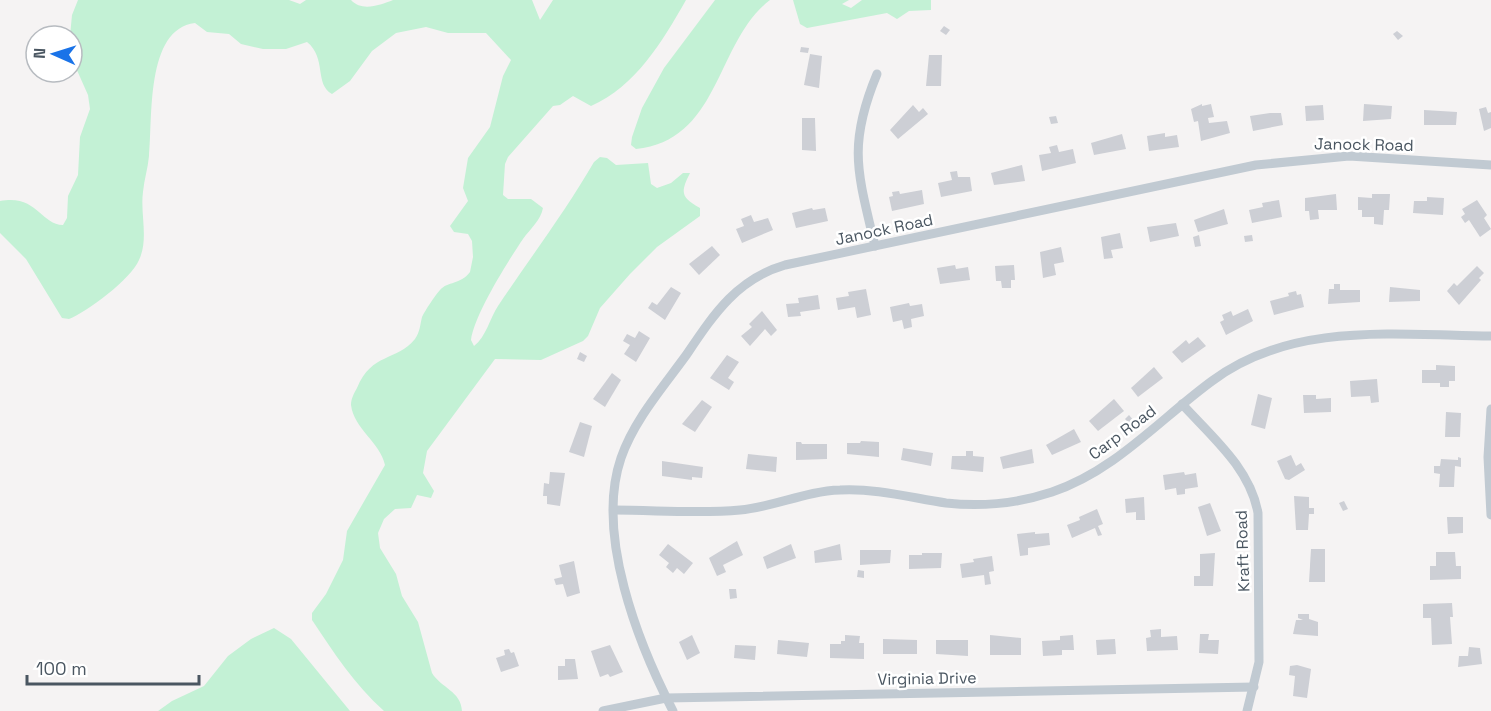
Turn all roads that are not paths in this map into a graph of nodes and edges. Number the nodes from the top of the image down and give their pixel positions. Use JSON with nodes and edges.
{"nodes":[{"id":1,"x":878,"y":74,"type":"dead end"},
{"id":2,"x":1491,"y":165,"type":"edge"},
{"id":3,"x":875,"y":246,"type":"junction"},
{"id":4,"x":1491,"y":336,"type":"edge"},
{"id":5,"x":1182,"y":404,"type":"junction"},
{"id":6,"x":1491,"y":409,"type":"edge"},
{"id":7,"x":1490,"y":423,"type":"edge"},
{"id":8,"x":614,"y":510,"type":"junction"},
{"id":9,"x":1491,"y":515,"type":"edge"},
{"id":10,"x":1254,"y":687,"type":"junction"},
{"id":11,"x":666,"y":698,"type":"junction"},
{"id":12,"x":603,"y":711,"type":"edge"},
{"id":13,"x":673,"y":711,"type":"edge"},
{"id":14,"x":1246,"y":711,"type":"edge"}],
"edges":[{"from":1,"to":3,"type":"street"},
{"from":2,"to":3,"type":"street","name":"Janock Road"},
{"from":3,"to":8,"type":"street","name":"Janock Road"},
{"from":4,"to":5,"type":"street","name":"Carp Road"},
{"from":5,"to":8,"type":"street","name":"Carp Road"},
{"from":5,"to":10,"type":"street","name":"Kraft Road"},
{"from":6,"to":7,"type":"street"},
{"from":7,"to":9,"type":"street"},
{"from":8,"to":11,"type":"street","name":"Janock Road"},
{"from":10,"to":11,"type":"street","name":"Virginia Drive"},
{"from":10,"to":14,"type":"street","name":"Kraft Road"},
{"from":11,"to":12,"type":"street","name":"Virginia Drive"},
{"from":11,"to":13,"type":"street","name":"Janock Road"}]}
